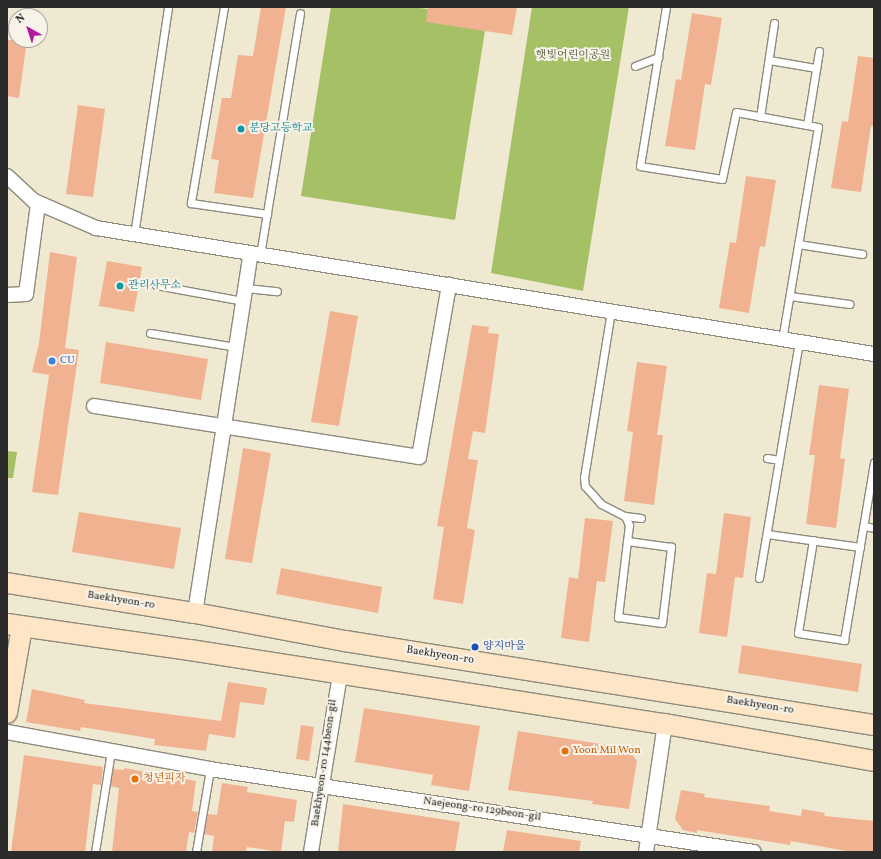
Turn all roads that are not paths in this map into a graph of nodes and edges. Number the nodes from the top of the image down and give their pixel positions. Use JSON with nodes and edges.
{"nodes":[{"id":1,"x":168,"y":7,"type":"edge"},
{"id":2,"x":224,"y":7,"type":"edge"},
{"id":3,"x":666,"y":7,"type":"edge"},
{"id":4,"x":300,"y":13,"type":"dead end"},
{"id":5,"x":774,"y":23,"type":"dead end"},
{"id":6,"x":819,"y":51,"type":"dead end"},
{"id":7,"x":658,"y":57,"type":"junction"},
{"id":8,"x":769,"y":60,"type":"junction"},
{"id":9,"x":635,"y":66,"type":"dead end"},
{"id":10,"x":816,"y":68,"type":"junction"},
{"id":11,"x":760,"y":117,"type":"junction"},
{"id":12,"x":807,"y":125,"type":"junction"},
{"id":13,"x":7,"y":176,"type":"edge"},
{"id":14,"x":38,"y":204,"type":"junction"},
{"id":15,"x":266,"y":214,"type":"junction"},
{"id":16,"x":134,"y":235,"type":"junction"},
{"id":17,"x":798,"y":244,"type":"junction"},
{"id":18,"x":255,"y":254,"type":"junction"},
{"id":19,"x":862,"y":254,"type":"dead end"},
{"id":20,"x":156,"y":285,"type":"dead end"},
{"id":21,"x":449,"y":285,"type":"junction"},
{"id":22,"x":277,"y":291,"type":"dead end"},
{"id":23,"x":7,"y":295,"type":"edge"},
{"id":24,"x":245,"y":295,"type":"junction"},
{"id":25,"x":790,"y":296,"type":"junction"},
{"id":26,"x":849,"y":304,"type":"dead end"},
{"id":27,"x":611,"y":311,"type":"junction"},
{"id":28,"x":150,"y":333,"type":"dead end"},
{"id":29,"x":782,"y":339,"type":"junction"},
{"id":30,"x":799,"y":342,"type":"junction"},
{"id":31,"x":236,"y":347,"type":"junction"},
{"id":32,"x":874,"y":354,"type":"edge"},
{"id":33,"x":94,"y":406,"type":"dead end"},
{"id":34,"x":224,"y":425,"type":"junction"},
{"id":35,"x":767,"y":458,"type":"dead end"},
{"id":36,"x":779,"y":460,"type":"junction"},
{"id":37,"x":874,"y":463,"type":"edge"},
{"id":38,"x":625,"y":516,"type":"junction"},
{"id":39,"x":641,"y":518,"type":"dead end"},
{"id":40,"x":864,"y":526,"type":"junction"},
{"id":41,"x":874,"y":528,"type":"edge"},
{"id":42,"x":767,"y":534,"type":"junction"},
{"id":43,"x":813,"y":540,"type":"junction"},
{"id":44,"x":627,"y":541,"type":"junction"},
{"id":45,"x":860,"y":547,"type":"junction"},
{"id":46,"x":759,"y":578,"type":"dead end"},
{"id":47,"x":7,"y":583,"type":"edge"},
{"id":48,"x":194,"y":613,"type":"junction"},
{"id":49,"x":14,"y":625,"type":"edge"},
{"id":50,"x":340,"y":674,"type":"junction"},
{"id":51,"x":7,"y":713,"type":"edge"},
{"id":52,"x":665,"y":724,"type":"junction"},
{"id":53,"x":874,"y":725,"type":"edge"},
{"id":54,"x":7,"y":732,"type":"edge"},
{"id":55,"x":111,"y":751,"type":"junction"},
{"id":56,"x":874,"y":761,"type":"edge"},
{"id":57,"x":210,"y":769,"type":"junction"},
{"id":58,"x":322,"y":787,"type":"junction"},
{"id":59,"x":649,"y":835,"type":"junction"},
{"id":60,"x":95,"y":852,"type":"edge"},
{"id":61,"x":196,"y":852,"type":"edge"},
{"id":62,"x":312,"y":852,"type":"edge"},
{"id":63,"x":646,"y":852,"type":"edge"},
{"id":64,"x":754,"y":852,"type":"edge"}],
"edges":[{"from":1,"to":16,"type":"lane"},
{"from":2,"to":15,"type":"lane"},
{"from":3,"to":7,"type":"lane"},
{"from":4,"to":15,"type":"lane"},
{"from":5,"to":8,"type":"lane"},
{"from":6,"to":10,"type":"lane"},
{"from":7,"to":9,"type":"lane"},
{"from":7,"to":11,"type":"lane"},
{"from":8,"to":10,"type":"lane"},
{"from":8,"to":11,"type":"lane"},
{"from":10,"to":12,"type":"lane"},
{"from":11,"to":12,"type":"lane"},
{"from":12,"to":17,"type":"lane"},
{"from":13,"to":14,"type":"street"},
{"from":14,"to":16,"type":"street"},
{"from":14,"to":23,"type":"street"},
{"from":15,"to":18,"type":"lane"},
{"from":16,"to":18,"type":"street"},
{"from":17,"to":19,"type":"lane"},
{"from":17,"to":25,"type":"lane"},
{"from":18,"to":21,"type":"street"},
{"from":18,"to":24,"type":"street"},
{"from":20,"to":24,"type":"lane"},
{"from":21,"to":27,"type":"street"},
{"from":21,"to":34,"type":"street"},
{"from":22,"to":24,"type":"lane"},
{"from":24,"to":31,"type":"street"},
{"from":25,"to":26,"type":"lane"},
{"from":25,"to":29,"type":"lane"},
{"from":27,"to":29,"type":"street"},
{"from":27,"to":38,"type":"lane"},
{"from":28,"to":31,"type":"lane"},
{"from":29,"to":30,"type":"street"},
{"from":30,"to":32,"type":"street"},
{"from":30,"to":36,"type":"lane"},
{"from":31,"to":34,"type":"street"},
{"from":33,"to":34,"type":"street"},
{"from":34,"to":48,"type":"street"},
{"from":35,"to":36,"type":"lane"},
{"from":36,"to":42,"type":"lane"},
{"from":37,"to":40,"type":"lane"},
{"from":38,"to":39,"type":"lane"},
{"from":38,"to":44,"type":"lane"},
{"from":40,"to":41,"type":"lane"},
{"from":40,"to":45,"type":"lane"},
{"from":42,"to":43,"type":"lane"},
{"from":42,"to":46,"type":"lane"},
{"from":43,"to":45,"type":"lane"},
{"from":43,"to":45,"type":"lane"},
{"from":44,"to":44,"type":"lane"},
{"from":47,"to":48,"type":"main road","name":"Baekhyeon-ro"},
{"from":48,"to":53,"type":"main road","name":"Baekhyeon-ro"},
{"from":49,"to":50,"type":"main road"},
{"from":49,"to":51,"type":"main road"},
{"from":50,"to":52,"type":"main road"},
{"from":50,"to":58,"type":"street","name":"Baekhyeon-ro 144beon-gil"},
{"from":52,"to":56,"type":"main road"},
{"from":52,"to":59,"type":"street"},
{"from":54,"to":55,"type":"street","name":"Naejeong-ro 129beon-gil"},
{"from":55,"to":57,"type":"street","name":"Naejeong-ro 129beon-gil"},
{"from":55,"to":60,"type":"lane"},
{"from":57,"to":58,"type":"street","name":"Naejeong-ro 129beon-gil"},
{"from":57,"to":61,"type":"lane"},
{"from":58,"to":59,"type":"street","name":"Naejeong-ro 129beon-gil"},
{"from":58,"to":62,"type":"street","name":"Baekhyeon-ro 144beon-gil"},
{"from":59,"to":63,"type":"street"},
{"from":59,"to":64,"type":"street","name":"Naejeong-ro 129beon-gil"}]}
